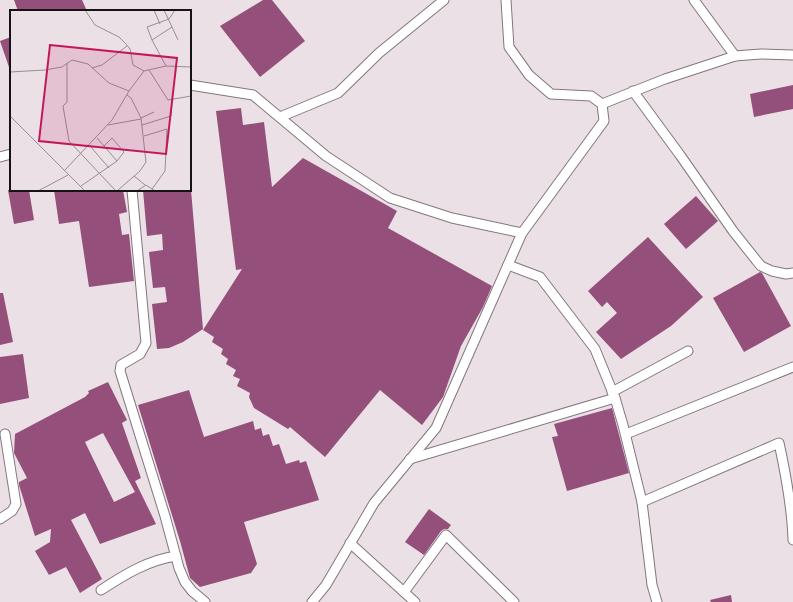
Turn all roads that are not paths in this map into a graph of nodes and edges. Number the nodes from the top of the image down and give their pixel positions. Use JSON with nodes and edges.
{"nodes":[{"id":1,"x":444,"y":0,"type":"edge"},
{"id":2,"x":506,"y":0,"type":"edge"},
{"id":3,"x":694,"y":0,"type":"edge"},
{"id":4,"x":793,"y":55,"type":"edge"},
{"id":5,"x":735,"y":56,"type":"junction"},
{"id":6,"x":191,"y":85,"type":"edge"},
{"id":7,"x":633,"y":91,"type":"junction"},
{"id":8,"x":602,"y":104,"type":"junction"},
{"id":9,"x":280,"y":117,"type":"junction"},
{"id":10,"x":10,"y":154,"type":"edge"},
{"id":11,"x":0,"y":157,"type":"edge"},
{"id":12,"x":132,"y":191,"type":"edge"},
{"id":13,"x":522,"y":234,"type":"junction"},
{"id":14,"x":508,"y":265,"type":"junction"},
{"id":15,"x":793,"y":273,"type":"edge"},
{"id":16,"x":688,"y":351,"type":"dead end"},
{"id":17,"x":793,"y":367,"type":"edge"},
{"id":18,"x":613,"y":395,"type":"junction"},
{"id":19,"x":4,"y":434,"type":"dead end"},
{"id":20,"x":626,"y":434,"type":"junction"},
{"id":21,"x":410,"y":459,"type":"junction"},
{"id":22,"x":642,"y":502,"type":"junction"},
{"id":23,"x":0,"y":518,"type":"edge"},
{"id":24,"x":793,"y":540,"type":"edge"},
{"id":25,"x":350,"y":543,"type":"junction"},
{"id":26,"x":176,"y":556,"type":"junction"},
{"id":27,"x":101,"y":590,"type":"dead end"},
{"id":28,"x":404,"y":592,"type":"junction"},
{"id":29,"x":316,"y":601,"type":"edge"},
{"id":30,"x":205,"y":602,"type":"edge"},
{"id":31,"x":415,"y":602,"type":"edge"},
{"id":32,"x":514,"y":602,"type":"edge"},
{"id":33,"x":657,"y":602,"type":"edge"}],
"edges":[{"from":1,"to":9,"type":"street"},
{"from":2,"to":8,"type":"street"},
{"from":3,"to":5,"type":"street"},
{"from":4,"to":5,"type":"street"},
{"from":5,"to":7,"type":"street"},
{"from":6,"to":9,"type":"street"},
{"from":7,"to":8,"type":"street"},
{"from":7,"to":15,"type":"street"},
{"from":8,"to":13,"type":"street"},
{"from":9,"to":13,"type":"street"},
{"from":10,"to":11,"type":"street"},
{"from":12,"to":26,"type":"street"},
{"from":13,"to":14,"type":"street"},
{"from":14,"to":18,"type":"street"},
{"from":14,"to":21,"type":"street"},
{"from":16,"to":18,"type":"street"},
{"from":17,"to":20,"type":"street"},
{"from":18,"to":20,"type":"street"},
{"from":18,"to":21,"type":"street"},
{"from":19,"to":23,"type":"street"},
{"from":20,"to":22,"type":"street"},
{"from":21,"to":25,"type":"street"},
{"from":22,"to":24,"type":"street"},
{"from":22,"to":33,"type":"street"},
{"from":25,"to":28,"type":"street"},
{"from":25,"to":29,"type":"street"},
{"from":26,"to":27,"type":"street"},
{"from":26,"to":30,"type":"street"},
{"from":28,"to":31,"type":"street"},
{"from":28,"to":32,"type":"street"}]}
